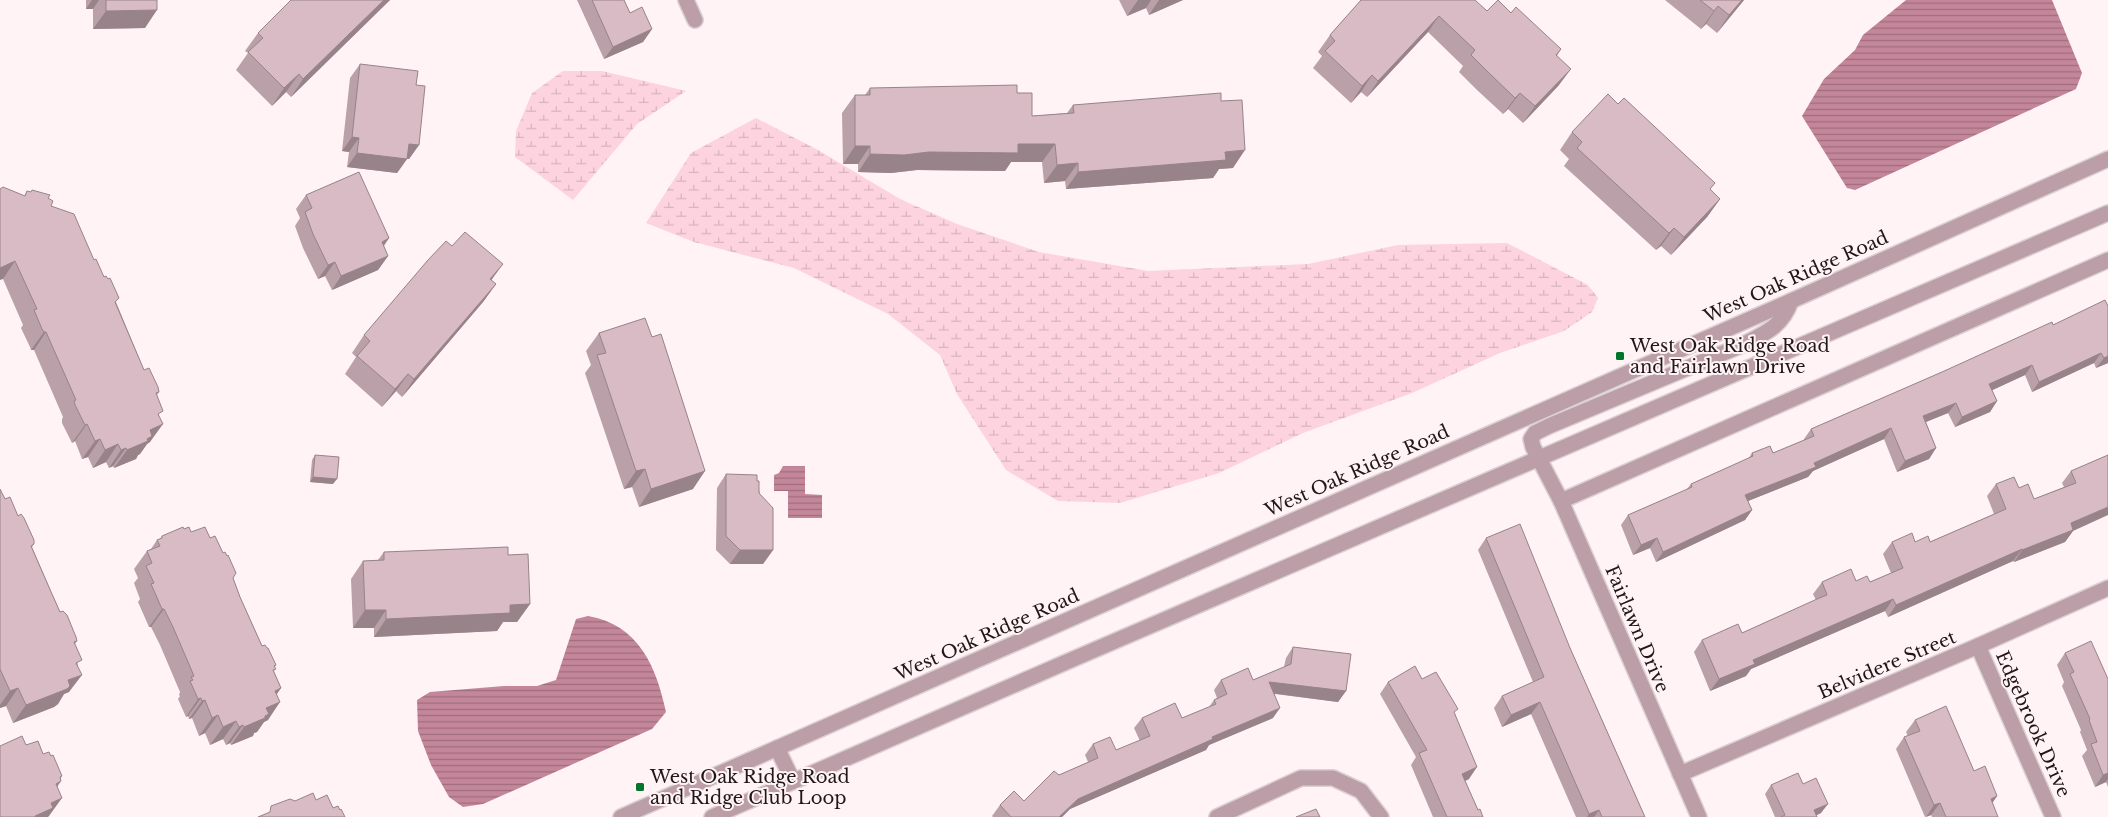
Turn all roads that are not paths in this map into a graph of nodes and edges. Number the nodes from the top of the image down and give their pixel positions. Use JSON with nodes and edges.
{"nodes":[{"id":1,"x":686,"y":0,"type":"edge"},
{"id":2,"x":695,"y":20,"type":"dead end"},
{"id":3,"x":2108,"y":159,"type":"edge"},
{"id":4,"x":2108,"y":213,"type":"edge"},
{"id":5,"x":2108,"y":260,"type":"edge"},
{"id":6,"x":1791,"y":301,"type":"junction"},
{"id":7,"x":1539,"y":458,"type":"junction"},
{"id":8,"x":1562,"y":501,"type":"junction"},
{"id":9,"x":2108,"y":588,"type":"edge"},
{"id":10,"x":1978,"y":646,"type":"junction"},
{"id":11,"x":777,"y":748,"type":"junction"},
{"id":12,"x":1680,"y":774,"type":"junction"},
{"id":13,"x":793,"y":781,"type":"junction"},
{"id":14,"x":621,"y":817,"type":"edge"},
{"id":15,"x":712,"y":817,"type":"edge"},
{"id":16,"x":1218,"y":817,"type":"edge"},
{"id":17,"x":1381,"y":817,"type":"edge"},
{"id":18,"x":1698,"y":817,"type":"edge"},
{"id":19,"x":2053,"y":817,"type":"edge"}],
"edges":[{"from":1,"to":2,"type":"street"},
{"from":3,"to":6,"type":"street","name":"West Oak Ridge Road"},
{"from":4,"to":7,"type":"street"},
{"from":5,"to":8,"type":"street"},
{"from":6,"to":7,"type":"street","name":"Fairlawn Drive"},
{"from":6,"to":11,"type":"street","name":"West Oak Ridge Road"},
{"from":7,"to":8,"type":"street","name":"Fairlawn Drive"},
{"from":7,"to":13,"type":"street"},
{"from":8,"to":12,"type":"street","name":"Fairlawn Drive"},
{"from":9,"to":10,"type":"street","name":"Belvidere Street"},
{"from":10,"to":12,"type":"street","name":"Belvidere Street"},
{"from":10,"to":19,"type":"street","name":"Edgebrook Drive"},
{"from":11,"to":13,"type":"street"},
{"from":11,"to":14,"type":"street","name":"West Oak Ridge Road"},
{"from":12,"to":18,"type":"street","name":"Fairlawn Drive"},
{"from":13,"to":15,"type":"street"},
{"from":16,"to":17,"type":"street"}]}
